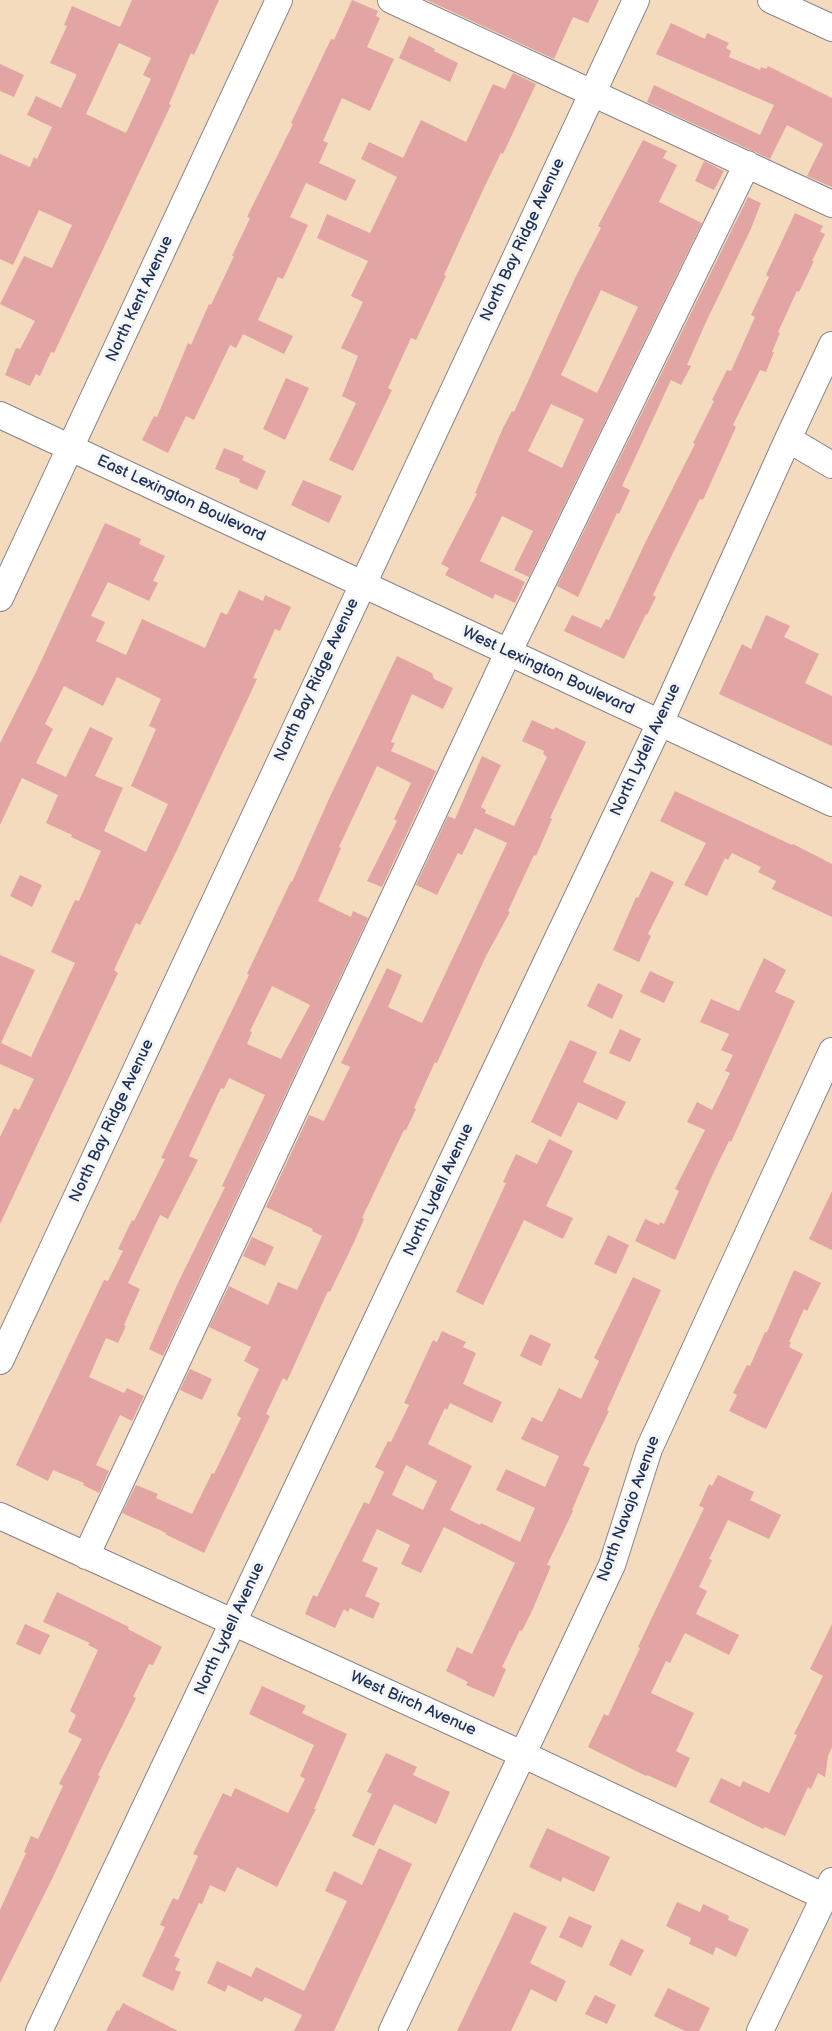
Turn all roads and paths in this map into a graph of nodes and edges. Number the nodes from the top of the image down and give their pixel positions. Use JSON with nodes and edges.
{"nodes":[{"id":1,"x":279,"y":0,"type":"edge"},
{"id":2,"x":391,"y":0,"type":"edge"},
{"id":3,"x":636,"y":0,"type":"edge"},
{"id":4,"x":771,"y":0,"type":"edge"},
{"id":5,"x":832,"y":28,"type":"edge"},
{"id":6,"x":592,"y":93,"type":"junction"},
{"id":7,"x":747,"y":164,"type":"junction"},
{"id":8,"x":832,"y":204,"type":"edge"},
{"id":9,"x":832,"y":345,"type":"edge"},
{"id":10,"x":0,"y":415,"type":"edge"},
{"id":11,"x":788,"y":440,"type":"junction"},
{"id":12,"x":70,"y":448,"type":"junction"},
{"id":13,"x":832,"y":465,"type":"edge"},
{"id":14,"x":362,"y":584,"type":"junction"},
{"id":15,"x":0,"y":598,"type":"edge"},
{"id":16,"x":508,"y":653,"type":"junction"},
{"id":17,"x":660,"y":723,"type":"junction"},
{"id":18,"x":832,"y":803,"type":"edge"},
{"id":19,"x":832,"y":1051,"type":"edge"},
{"id":20,"x":0,"y":1361,"type":"edge"},
{"id":21,"x":0,"y":1516,"type":"edge"},
{"id":22,"x":86,"y":1556,"type":"junction"},
{"id":23,"x":233,"y":1623,"type":"junction"},
{"id":24,"x":522,"y":1754,"type":"junction"},
{"id":25,"x":828,"y":1889,"type":"edge"},
{"id":26,"x":39,"y":2031,"type":"edge"},
{"id":27,"x":392,"y":2031,"type":"edge"},
{"id":28,"x":760,"y":2031,"type":"edge"}],
"edges":[{"from":1,"to":12,"type":"street","name":"North Kent Avenue"},
{"from":2,"to":6,"type":"street"},
{"from":3,"to":6,"type":"street","name":"North Bay Ridge Avenue"},
{"from":4,"to":5,"type":"street"},
{"from":6,"to":7,"type":"street"},
{"from":6,"to":14,"type":"street","name":"North Bay Ridge Avenue"},
{"from":7,"to":8,"type":"street"},
{"from":7,"to":16,"type":"street"},
{"from":9,"to":11,"type":"street","name":"North Lydell Avenue"},
{"from":10,"to":12,"type":"street","name":"East Lexington Boulevard"},
{"from":11,"to":13,"type":"street"},
{"from":11,"to":17,"type":"street","name":"North Lydell Avenue"},
{"from":12,"to":14,"type":"street","name":"East Lexington Boulevard"},
{"from":12,"to":15,"type":"street","name":"North Kent Avenue"},
{"from":14,"to":16,"type":"street","name":"West Lexington Boulevard"},
{"from":14,"to":20,"type":"street","name":"North Bay Ridge Avenue"},
{"from":16,"to":17,"type":"street","name":"West Lexington Boulevard"},
{"from":16,"to":22,"type":"street"},
{"from":17,"to":18,"type":"street","name":"West Lexington Boulevard"},
{"from":17,"to":23,"type":"street","name":"North Lydell Avenue"},
{"from":19,"to":24,"type":"street","name":"North Navajo Avenue"},
{"from":21,"to":22,"type":"street","name":"West Birch Avenue"},
{"from":22,"to":23,"type":"street","name":"West Birch Avenue"},
{"from":23,"to":24,"type":"street","name":"West Birch Avenue"},
{"from":23,"to":26,"type":"street","name":"North Lydell Avenue"},
{"from":24,"to":25,"type":"street","name":"West Birch Avenue"},
{"from":24,"to":27,"type":"street","name":"North Navajo Avenue"},
{"from":25,"to":28,"type":"street"}]}
